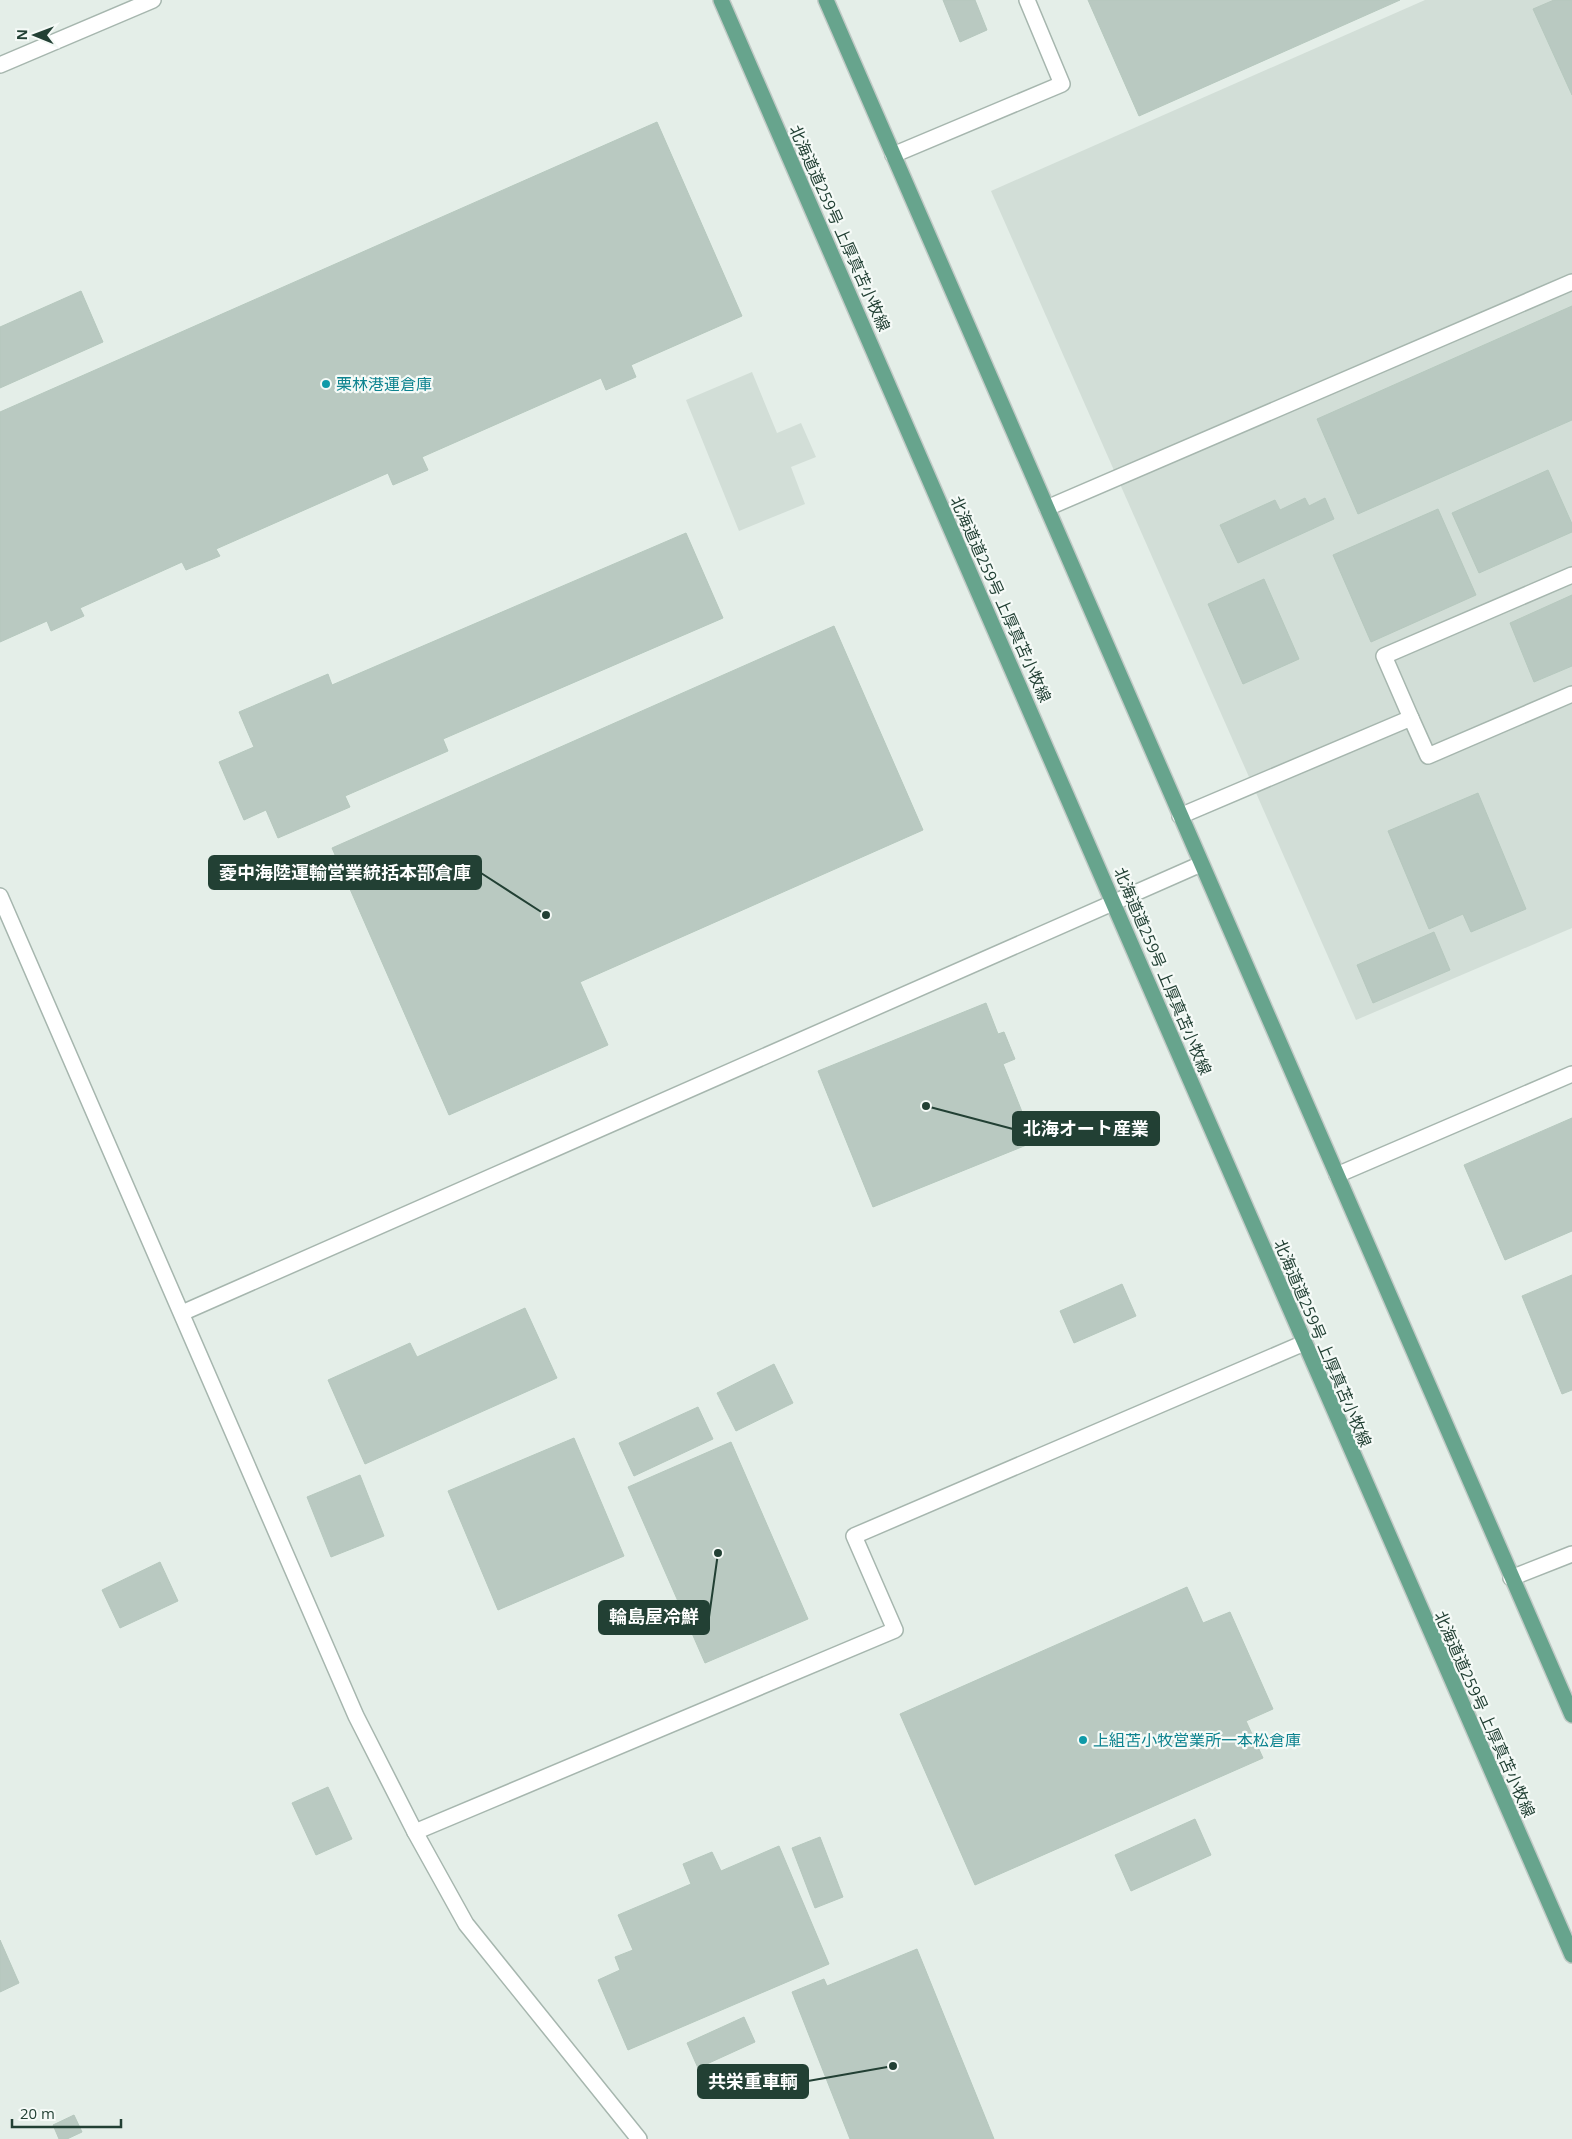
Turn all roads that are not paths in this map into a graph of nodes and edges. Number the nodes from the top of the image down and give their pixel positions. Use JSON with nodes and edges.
{"nodes":[{"id":1,"x":153,"y":0,"type":"edge"},
{"id":2,"x":721,"y":0,"type":"edge"},
{"id":3,"x":826,"y":0,"type":"edge"},
{"id":4,"x":1027,"y":0,"type":"edge"},
{"id":5,"x":0,"y":65,"type":"edge"},
{"id":6,"x":893,"y":154,"type":"junction"},
{"id":7,"x":1572,"y":282,"type":"edge"},
{"id":8,"x":1047,"y":508,"type":"junction"},
{"id":9,"x":1572,"y":575,"type":"edge"},
{"id":10,"x":1572,"y":694,"type":"edge"},
{"id":11,"x":1411,"y":718,"type":"junction"},
{"id":12,"x":1180,"y":816,"type":"junction"},
{"id":13,"x":1201,"y":864,"type":"junction"},
{"id":14,"x":0,"y":896,"type":"edge"},
{"id":15,"x":1114,"y":902,"type":"junction"},
{"id":16,"x":1572,"y":1074,"type":"edge"},
{"id":17,"x":1337,"y":1175,"type":"junction"},
{"id":18,"x":182,"y":1313,"type":"junction"},
{"id":19,"x":1304,"y":1343,"type":"junction"},
{"id":20,"x":1572,"y":1554,"type":"edge"},
{"id":21,"x":1511,"y":1578,"type":"junction"},
{"id":22,"x":1572,"y":1715,"type":"edge"},
{"id":23,"x":415,"y":1832,"type":"junction"},
{"id":24,"x":1572,"y":1955,"type":"edge"},
{"id":25,"x":639,"y":2139,"type":"edge"}],
"edges":[{"from":1,"to":5,"type":"street"},
{"from":2,"to":15,"type":"main road","name":"北海道道259号 上厚真苫小牧線"},
{"from":3,"to":6,"type":"main road"},
{"from":4,"to":6,"type":"street"},
{"from":6,"to":8,"type":"main road"},
{"from":7,"to":8,"type":"street"},
{"from":8,"to":12,"type":"main road"},
{"from":9,"to":11,"type":"street"},
{"from":10,"to":11,"type":"street"},
{"from":11,"to":12,"type":"street"},
{"from":12,"to":13,"type":"main road"},
{"from":13,"to":15,"type":"street"},
{"from":13,"to":17,"type":"main road"},
{"from":14,"to":18,"type":"street"},
{"from":15,"to":18,"type":"street"},
{"from":15,"to":19,"type":"main road","name":"北海道道259号 上厚真苫小牧線"},
{"from":16,"to":17,"type":"street"},
{"from":17,"to":21,"type":"main road"},
{"from":18,"to":23,"type":"street"},
{"from":19,"to":23,"type":"street"},
{"from":19,"to":24,"type":"main road","name":"北海道道259号 上厚真苫小牧線"},
{"from":20,"to":21,"type":"street"},
{"from":21,"to":22,"type":"main road"},
{"from":23,"to":25,"type":"street"}]}
